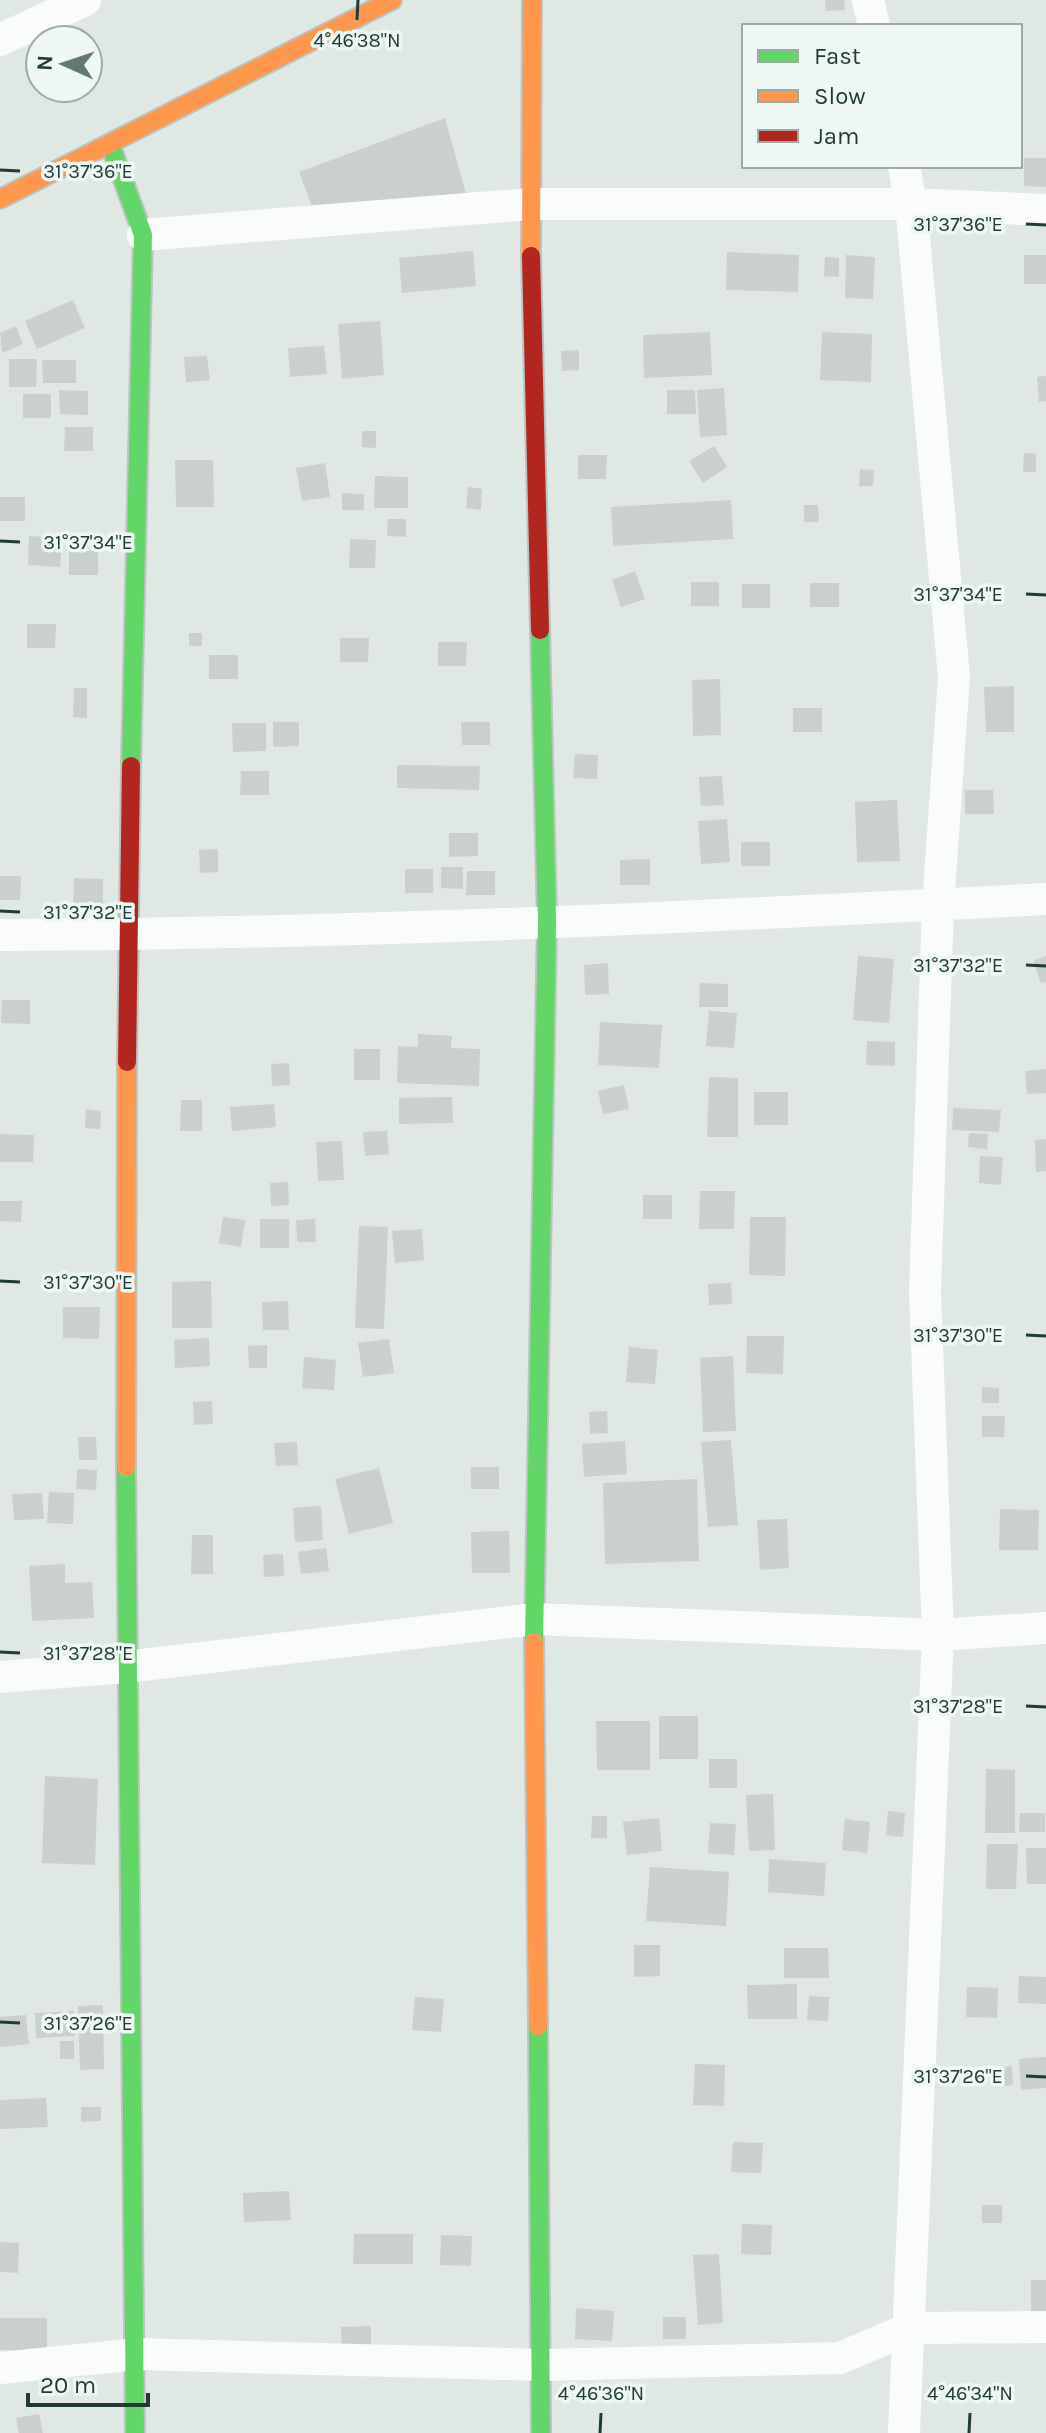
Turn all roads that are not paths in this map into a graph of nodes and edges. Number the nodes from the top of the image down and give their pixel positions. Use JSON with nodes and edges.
{"nodes":[{"id":1,"x":85,"y":0,"type":"edge"},
{"id":2,"x":392,"y":0,"type":"edge"},
{"id":3,"x":532,"y":0,"type":"edge"},
{"id":4,"x":868,"y":0,"type":"edge"},
{"id":5,"x":874,"y":24,"type":"edge"},
{"id":6,"x":0,"y":40,"type":"edge"},
{"id":7,"x":110,"y":144,"type":"junction"},
{"id":8,"x":904,"y":168,"type":"edge"},
{"id":9,"x":0,"y":199,"type":"edge"},
{"id":10,"x":530,"y":204,"type":"junction"},
{"id":11,"x":911,"y":204,"type":"junction"},
{"id":12,"x":1046,"y":210,"type":"edge"},
{"id":13,"x":143,"y":235,"type":"junction"},
{"id":14,"x":1046,"y":899,"type":"edge"},
{"id":15,"x":938,"y":905,"type":"junction"},
{"id":16,"x":547,"y":921,"type":"junction"},
{"id":17,"x":0,"y":935,"type":"edge"},
{"id":18,"x":127,"y":935,"type":"junction"},
{"id":19,"x":534,"y":1619,"type":"junction"},
{"id":20,"x":1046,"y":1628,"type":"edge"},
{"id":21,"x":938,"y":1635,"type":"junction"},
{"id":22,"x":125,"y":1667,"type":"junction"},
{"id":23,"x":0,"y":1677,"type":"edge"},
{"id":24,"x":1046,"y":2327,"type":"edge"},
{"id":25,"x":911,"y":2328,"type":"junction"},
{"id":26,"x":137,"y":2354,"type":"junction"},
{"id":27,"x":542,"y":2365,"type":"junction"},
{"id":28,"x":0,"y":2368,"type":"edge"},
{"id":29,"x":135,"y":2433,"type":"edge"},
{"id":30,"x":541,"y":2433,"type":"edge"},
{"id":31,"x":904,"y":2433,"type":"edge"}],
"edges":[{"from":1,"to":6,"type":"street"},
{"from":2,"to":7,"type":"street"},
{"from":3,"to":10,"type":"street"},
{"from":4,"to":5,"type":"street"},
{"from":7,"to":9,"type":"street"},
{"from":7,"to":13,"type":"street"},
{"from":8,"to":11,"type":"street"},
{"from":10,"to":11,"type":"street"},
{"from":10,"to":13,"type":"street"},
{"from":10,"to":16,"type":"street"},
{"from":11,"to":12,"type":"street"},
{"from":11,"to":15,"type":"street"},
{"from":13,"to":18,"type":"street"},
{"from":14,"to":15,"type":"street"},
{"from":15,"to":16,"type":"street"},
{"from":15,"to":21,"type":"street"},
{"from":16,"to":18,"type":"street"},
{"from":16,"to":19,"type":"street"},
{"from":17,"to":18,"type":"street"},
{"from":18,"to":22,"type":"street"},
{"from":19,"to":21,"type":"street"},
{"from":19,"to":22,"type":"street"},
{"from":19,"to":27,"type":"street"},
{"from":20,"to":21,"type":"street"},
{"from":21,"to":25,"type":"street"},
{"from":22,"to":23,"type":"street"},
{"from":22,"to":26,"type":"street"},
{"from":24,"to":25,"type":"street"},
{"from":25,"to":27,"type":"street"},
{"from":25,"to":31,"type":"street"},
{"from":26,"to":27,"type":"street"},
{"from":26,"to":28,"type":"street"},
{"from":26,"to":29,"type":"street"},
{"from":27,"to":30,"type":"street"}]}
